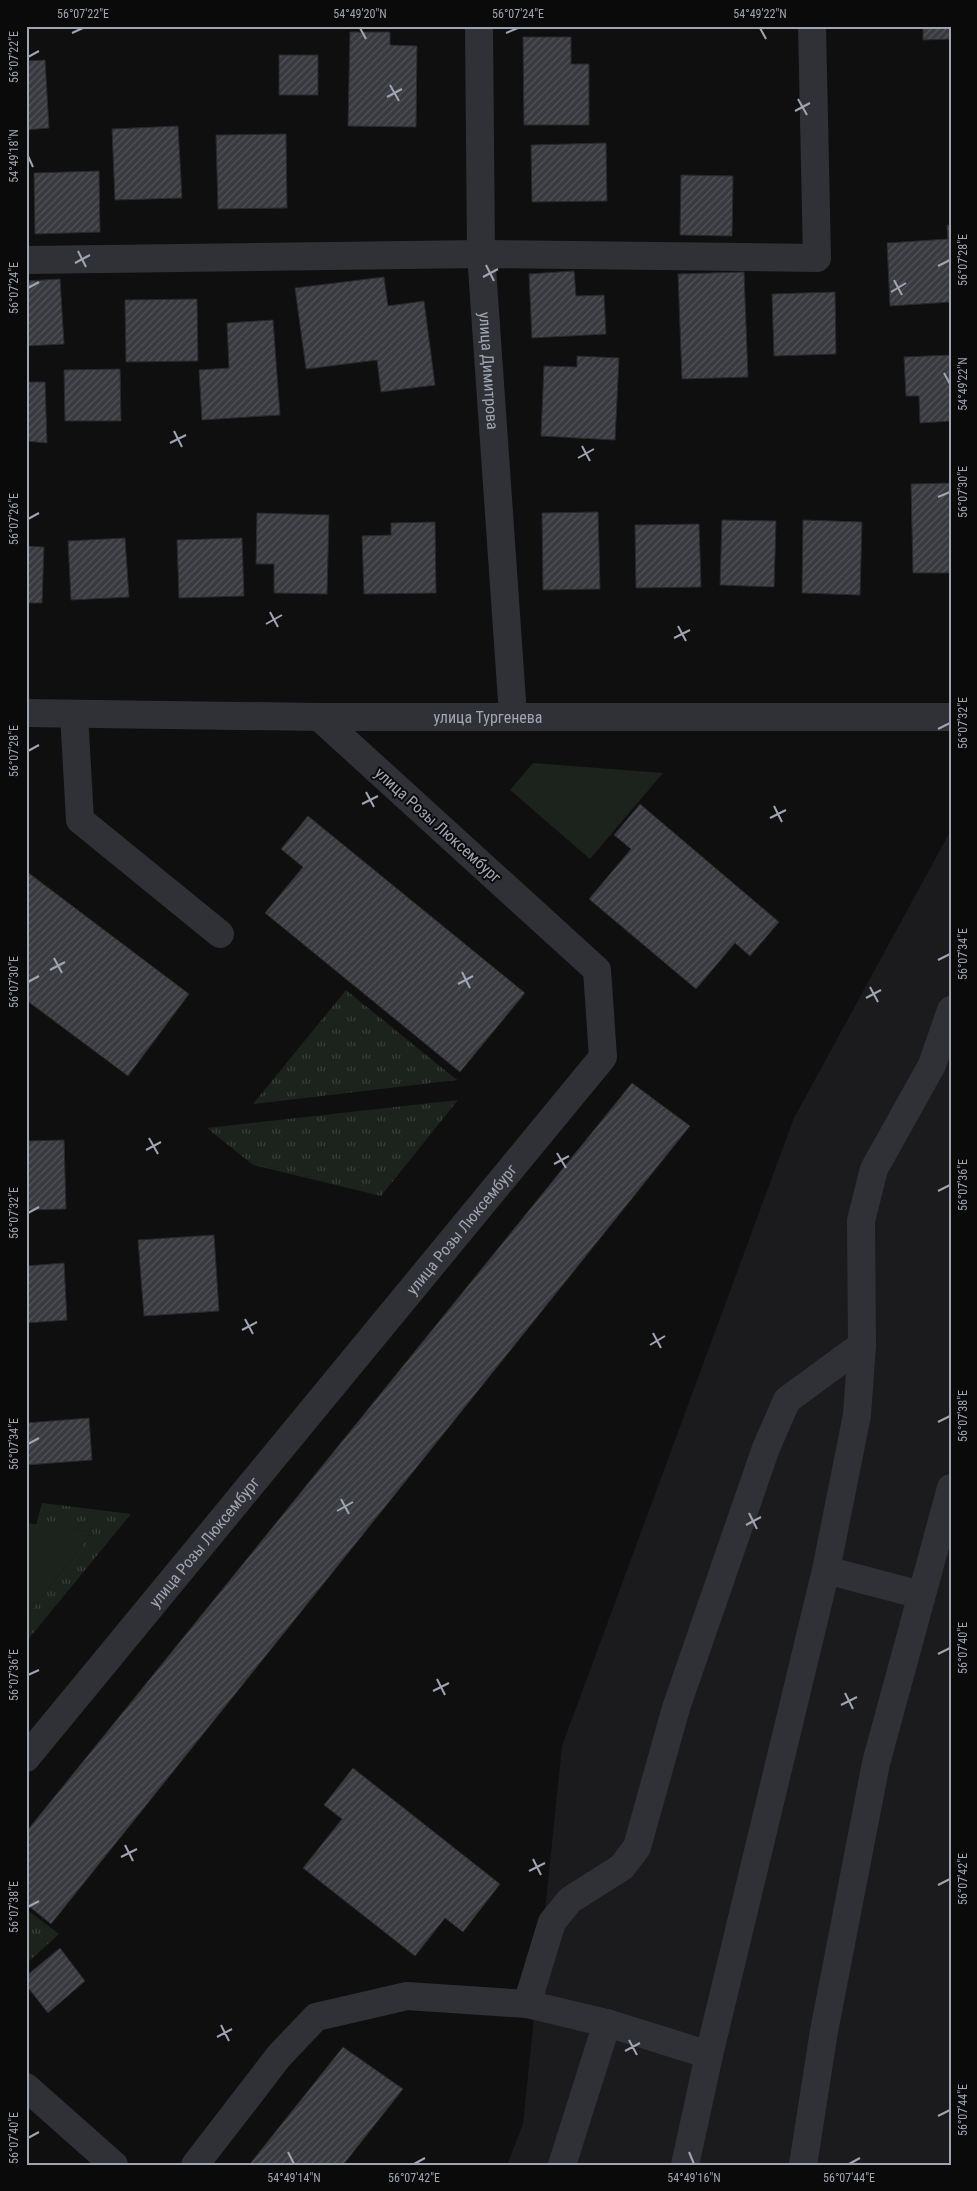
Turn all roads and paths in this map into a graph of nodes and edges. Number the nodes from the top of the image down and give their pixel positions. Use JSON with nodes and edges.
{"nodes":[{"id":1,"x":479,"y":26,"type":"edge"},
{"id":2,"x":812,"y":26,"type":"edge"},
{"id":3,"x":481,"y":254,"type":"junction"},
{"id":4,"x":26,"y":260,"type":"edge"},
{"id":5,"x":26,"y":713,"type":"edge"},
{"id":6,"x":74,"y":714,"type":"junction"},
{"id":7,"x":513,"y":716,"type":"junction"},
{"id":8,"x":319,"y":717,"type":"junction"},
{"id":9,"x":950,"y":718,"type":"edge"},
{"id":10,"x":220,"y":934,"type":"dead end"},
{"id":11,"x":951,"y":1010,"type":"edge"},
{"id":12,"x":862,"y":1344,"type":"junction"},
{"id":13,"x":951,"y":1488,"type":"edge"},
{"id":14,"x":826,"y":1570,"type":"junction"},
{"id":15,"x":921,"y":1595,"type":"junction"},
{"id":16,"x":26,"y":1758,"type":"edge"},
{"id":17,"x":527,"y":2004,"type":"junction"},
{"id":18,"x":607,"y":2023,"type":"junction"},
{"id":19,"x":709,"y":2055,"type":"junction"},
{"id":20,"x":26,"y":2087,"type":"edge"},
{"id":21,"x":114,"y":2165,"type":"edge"},
{"id":22,"x":195,"y":2165,"type":"edge"},
{"id":23,"x":562,"y":2165,"type":"edge"},
{"id":24,"x":685,"y":2165,"type":"edge"},
{"id":25,"x":803,"y":2165,"type":"edge"}],
"edges":[{"from":1,"to":3,"type":"street","name":"улица Димитрова"},
{"from":2,"to":3,"type":"street"},
{"from":3,"to":4,"type":"street"},
{"from":3,"to":7,"type":"street","name":"улица Димитрова"},
{"from":5,"to":6,"type":"street","name":"улица Тургенева"},
{"from":6,"to":8,"type":"street","name":"улица Тургенева"},
{"from":6,"to":10,"type":"street"},
{"from":7,"to":8,"type":"street","name":"улица Тургенева"},
{"from":7,"to":9,"type":"street","name":"улица Тургенева"},
{"from":8,"to":16,"type":"street","name":"улица Розы Люксембург"},
{"from":11,"to":12,"type":"street"},
{"from":12,"to":14,"type":"street"},
{"from":12,"to":17,"type":"street"},
{"from":13,"to":15,"type":"street"},
{"from":14,"to":15,"type":"street"},
{"from":14,"to":19,"type":"street"},
{"from":15,"to":25,"type":"street"},
{"from":17,"to":18,"type":"street"},
{"from":17,"to":22,"type":"street"},
{"from":18,"to":19,"type":"street"},
{"from":18,"to":23,"type":"street"},
{"from":19,"to":24,"type":"street"},
{"from":20,"to":21,"type":"street"}]}
